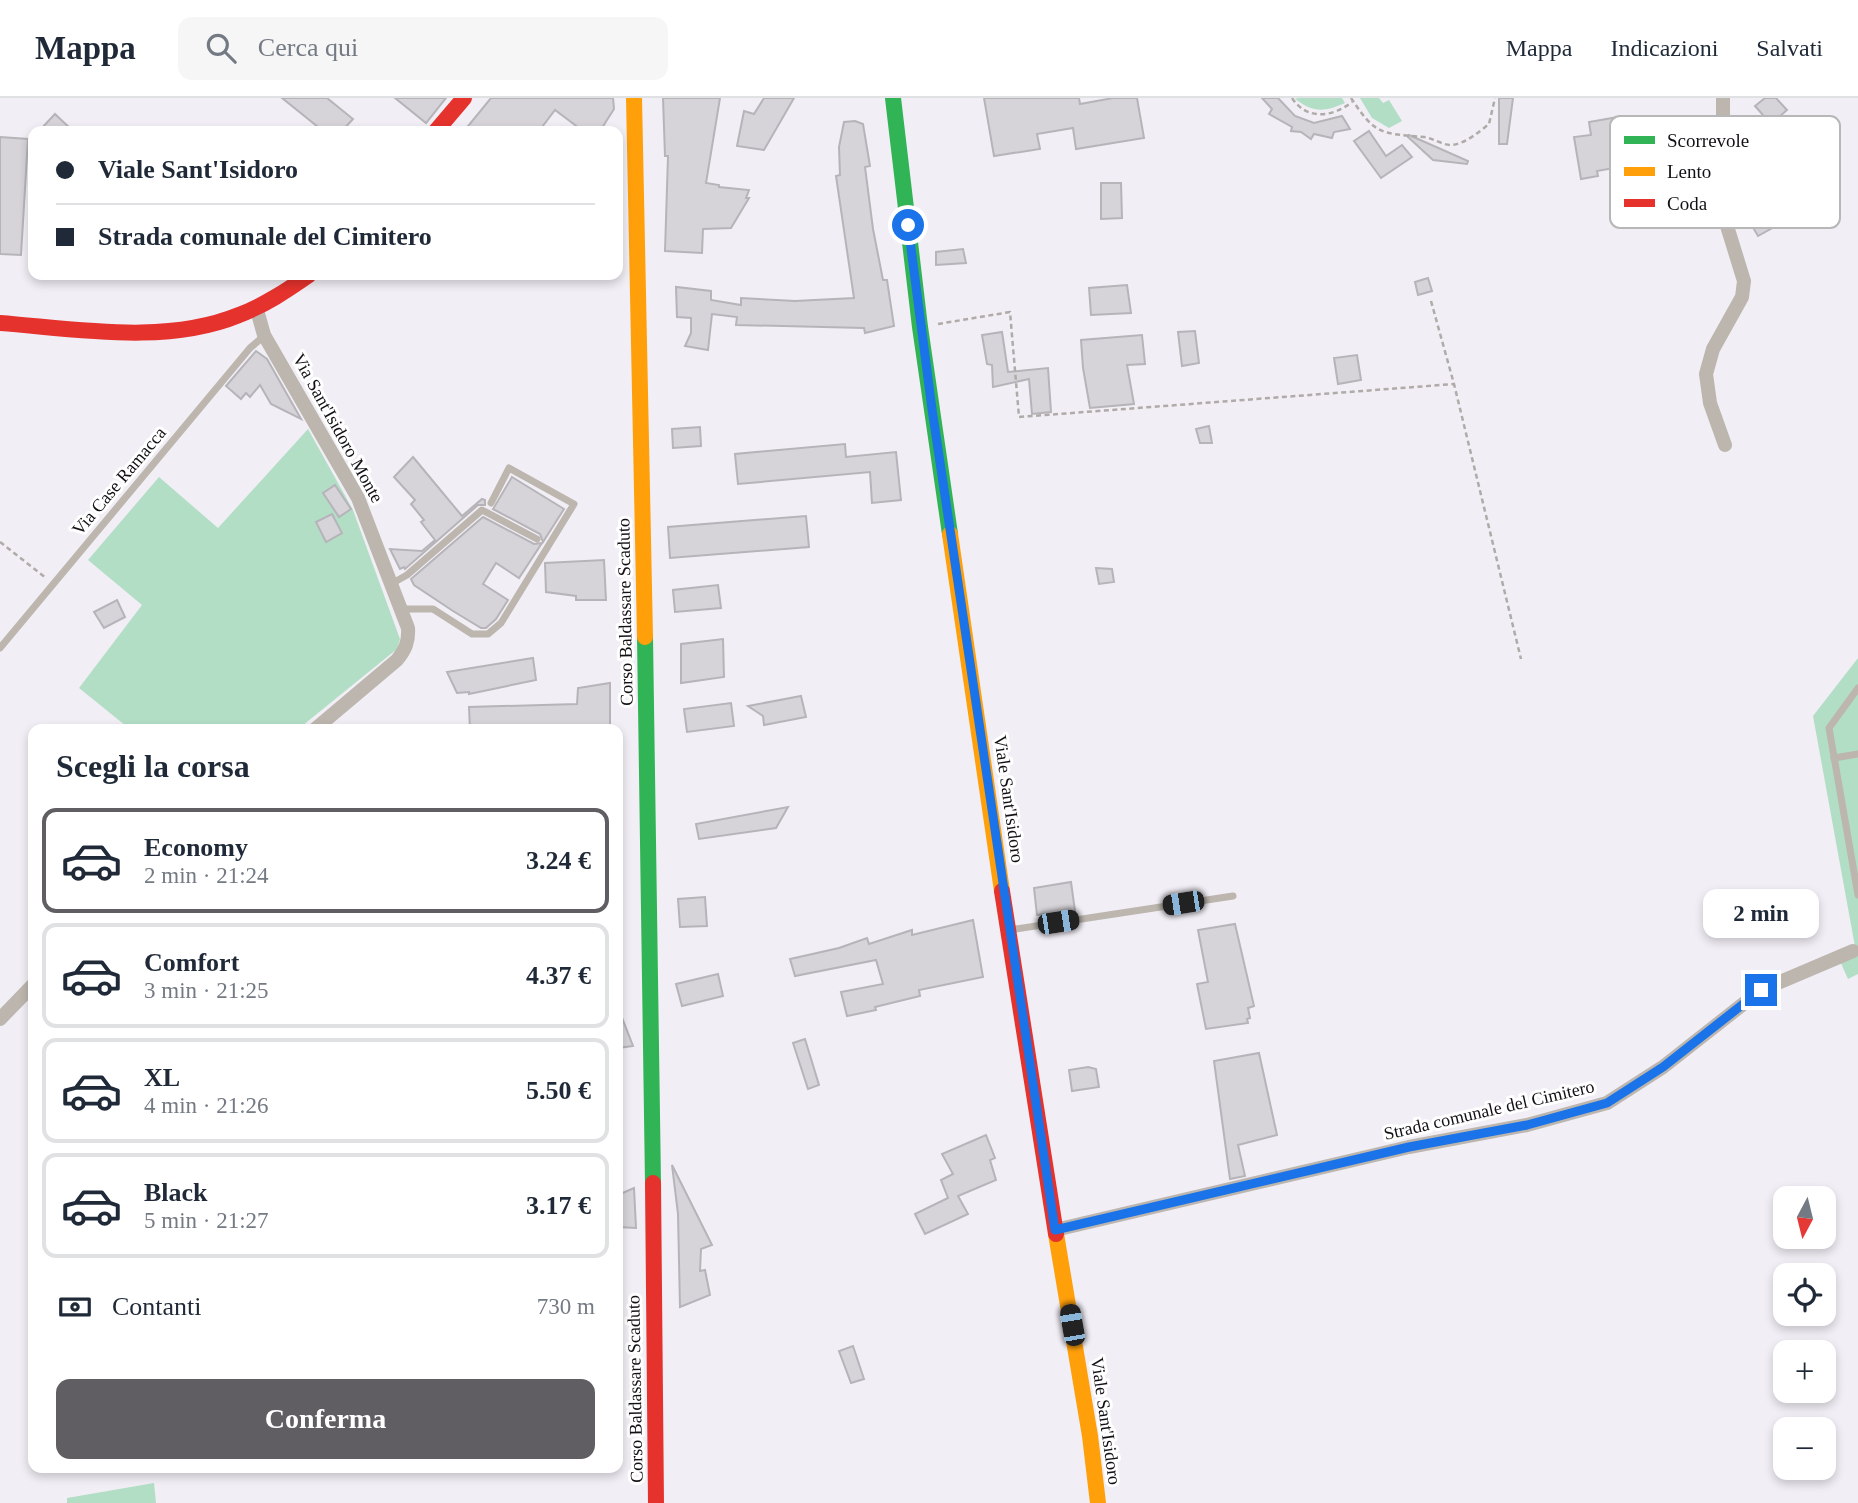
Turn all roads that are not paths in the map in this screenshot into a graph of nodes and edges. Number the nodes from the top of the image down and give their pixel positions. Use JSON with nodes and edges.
{"nodes":[{"id":1,"x":464,"y":98,"type":"edge"},
{"id":2,"x":634,"y":98,"type":"edge"},
{"id":3,"x":893,"y":98,"type":"edge"},
{"id":4,"x":1723,"y":98,"type":"edge"},
{"id":5,"x":1723,"y":116,"type":"edge"},
{"id":6,"x":440,"y":126,"type":"edge"},
{"id":7,"x":1728,"y":228,"type":"edge"},
{"id":8,"x":303,"y":280,"type":"edge"},
{"id":9,"x":257,"y":310,"type":"junction"},
{"id":10,"x":0,"y":323,"type":"edge"},
{"id":11,"x":264,"y":335,"type":"junction"},
{"id":12,"x":1725,"y":445,"type":"dead end"},
{"id":13,"x":493,"y":501,"type":"dead end"},
{"id":14,"x":537,"y":539,"type":"dead end"},
{"id":15,"x":391,"y":584,"type":"junction"},
{"id":16,"x":401,"y":609,"type":"junction"},
{"id":17,"x":0,"y":648,"type":"edge"},
{"id":18,"x":1858,"y":688,"type":"edge"},
{"id":19,"x":321,"y":724,"type":"edge"},
{"id":20,"x":1858,"y":754,"type":"edge"},
{"id":21,"x":1834,"y":758,"type":"junction"},
{"id":22,"x":1858,"y":895,"type":"edge"},
{"id":23,"x":1233,"y":896,"type":"dead end"},
{"id":24,"x":1008,"y":930,"type":"junction"},
{"id":25,"x":1855,"y":951,"type":"edge"},
{"id":26,"x":28,"y":990,"type":"edge"},
{"id":27,"x":0,"y":1019,"type":"edge"},
{"id":28,"x":1055,"y":1230,"type":"junction"},
{"id":29,"x":656,"y":1503,"type":"edge"},
{"id":30,"x":1098,"y":1503,"type":"edge"}],
"edges":[{"from":1,"to":6,"type":"street"},
{"from":2,"to":29,"type":"street","name":"Corso Baldassare Scaduto"},
{"from":3,"to":24,"type":"street","name":"Viale Sant'Isidoro"},
{"from":4,"to":5,"type":"street"},
{"from":7,"to":12,"type":"street"},
{"from":8,"to":9,"type":"street"},
{"from":9,"to":10,"type":"street"},
{"from":9,"to":11,"type":"street","name":"Via Sant'Isidoro Monte"},
{"from":11,"to":15,"type":"street","name":"Via Sant'Isidoro Monte"},
{"from":11,"to":17,"type":"lane","name":"Via Case Ramacca"},
{"from":13,"to":16,"type":"lane"},
{"from":14,"to":15,"type":"lane"},
{"from":15,"to":16,"type":"street","name":"Via Sant'Isidoro Monte"},
{"from":16,"to":19,"type":"street","name":"Via Sant'Isidoro Monte"},
{"from":18,"to":21,"type":"lane"},
{"from":20,"to":21,"type":"lane"},
{"from":21,"to":22,"type":"lane"},
{"from":23,"to":24,"type":"lane"},
{"from":24,"to":28,"type":"street","name":"Viale Sant'Isidoro"},
{"from":25,"to":28,"type":"street","name":"Strada comunale del Cimitero"},
{"from":26,"to":27,"type":"street"},
{"from":28,"to":30,"type":"street","name":"Viale Sant'Isidoro"}]}
